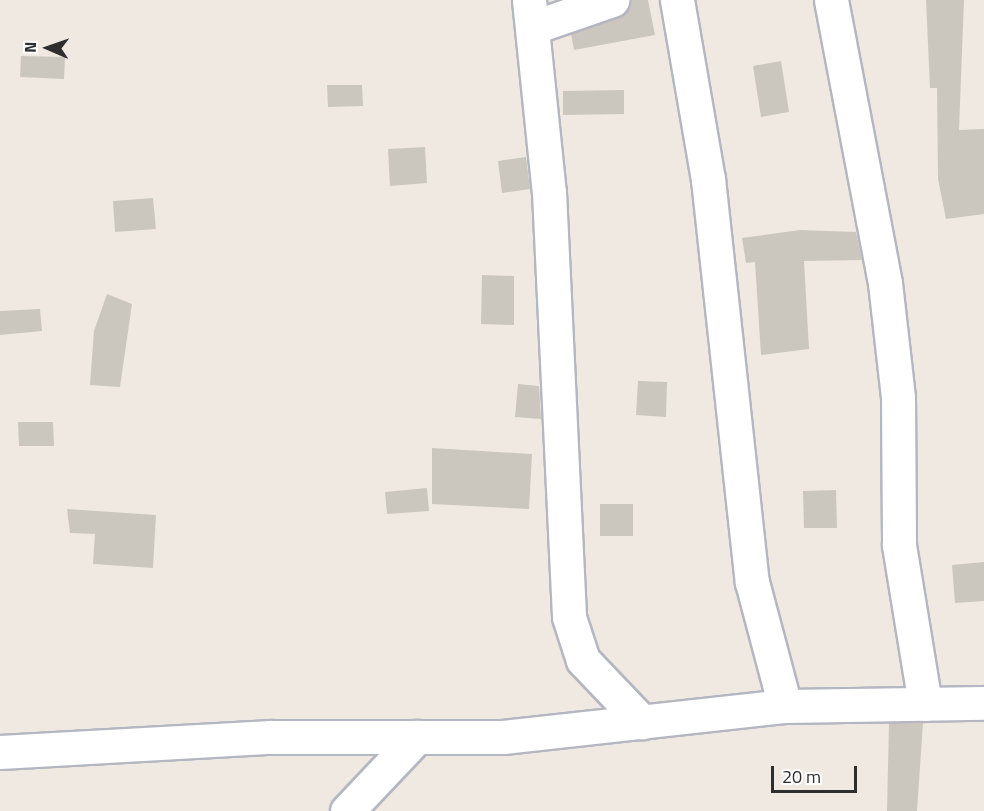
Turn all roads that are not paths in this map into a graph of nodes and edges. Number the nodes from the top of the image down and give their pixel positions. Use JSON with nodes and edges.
{"nodes":[{"id":1,"x":612,"y":0,"type":"edge"},
{"id":2,"x":677,"y":0,"type":"edge"},
{"id":3,"x":831,"y":0,"type":"edge"},
{"id":4,"x":532,"y":13,"type":"edge"},
{"id":5,"x":984,"y":703,"type":"edge"},
{"id":6,"x":925,"y":704,"type":"junction"},
{"id":7,"x":785,"y":706,"type":"junction"},
{"id":8,"x":642,"y":722,"type":"junction"},
{"id":9,"x":417,"y":737,"type":"junction"},
{"id":10,"x":0,"y":752,"type":"edge"},
{"id":11,"x":347,"y":811,"type":"edge"}],
"edges":[{"from":1,"to":4,"type":"street"},
{"from":2,"to":7,"type":"street"},
{"from":3,"to":6,"type":"street"},
{"from":4,"to":8,"type":"street"},
{"from":5,"to":6,"type":"street"},
{"from":6,"to":7,"type":"street"},
{"from":7,"to":8,"type":"street"},
{"from":8,"to":9,"type":"street"},
{"from":9,"to":10,"type":"street"},
{"from":9,"to":11,"type":"street"}]}
